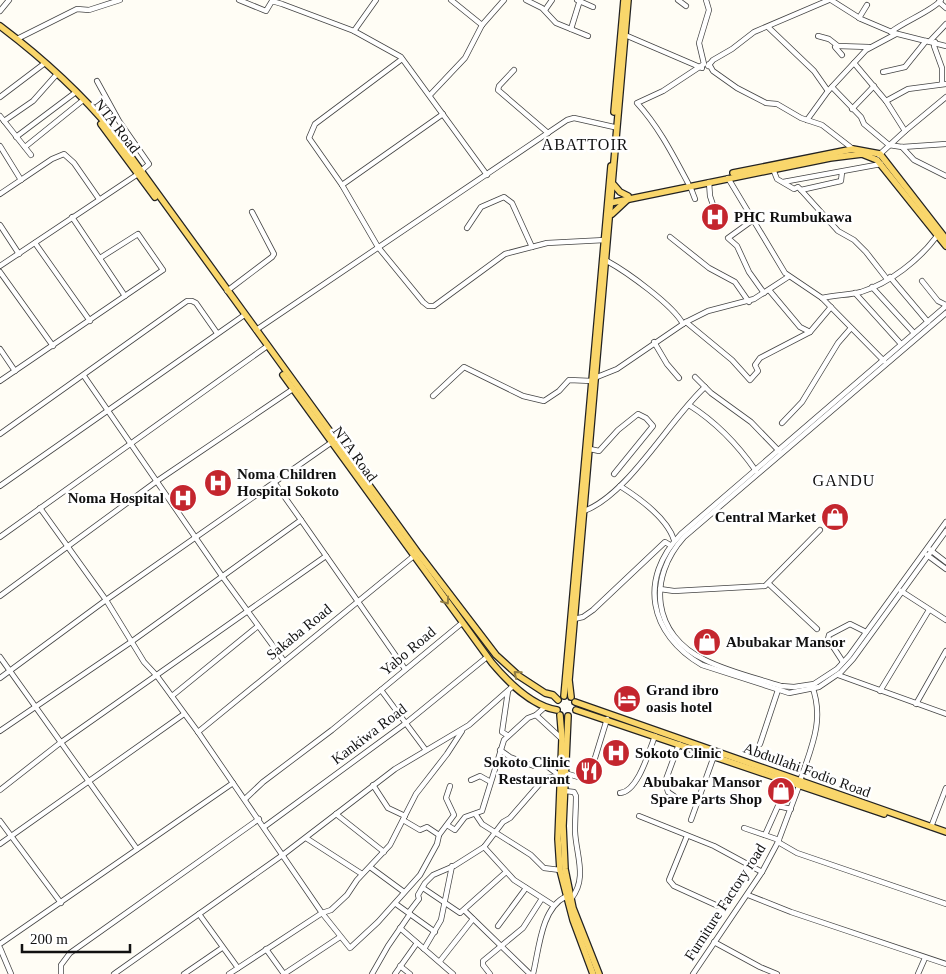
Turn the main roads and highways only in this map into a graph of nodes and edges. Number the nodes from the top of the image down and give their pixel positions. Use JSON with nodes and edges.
{"nodes":[{"id":1,"x":624,"y":0,"type":"edge"},
{"id":2,"x":628,"y":0,"type":"edge"},
{"id":3,"x":0,"y":26,"type":"edge"},
{"id":4,"x":77,"y":94,"type":"junction"},
{"id":5,"x":140,"y":172,"type":"junction"},
{"id":6,"x":614,"y":185,"type":"junction"},
{"id":7,"x":689,"y":185,"type":"junction"},
{"id":8,"x":628,"y":197,"type":"junction"},
{"id":9,"x":610,"y":200,"type":"junction"},
{"id":10,"x":611,"y":216,"type":"junction"},
{"id":11,"x":946,"y":237,"type":"edge"},
{"id":12,"x":946,"y":246,"type":"edge"},
{"id":13,"x":594,"y":379,"type":"junction"},
{"id":14,"x":416,"y":555,"type":"junction"},
{"id":15,"x":570,"y":698,"type":"junction"},
{"id":16,"x":558,"y":700,"type":"junction"},
{"id":17,"x":576,"y":710,"type":"junction"},
{"id":18,"x":558,"y":713,"type":"junction"},
{"id":19,"x":568,"y":716,"type":"junction"},
{"id":20,"x":562,"y":775,"type":"junction"},
{"id":21,"x":799,"y":783,"type":"junction"},
{"id":22,"x":946,"y":834,"type":"edge"},
{"id":23,"x":568,"y":898,"type":"junction"},
{"id":24,"x":593,"y":974,"type":"edge"},
{"id":25,"x":599,"y":974,"type":"edge"}],
"edges":[{"from":1,"to":9,"type":"main road"},
{"from":2,"to":6,"type":"main road"},
{"from":3,"to":4,"type":"main road"},
{"from":4,"to":5,"type":"main road","name":"NTA Road"},
{"from":4,"to":5,"type":"main road","name":"NTA Road"},
{"from":5,"to":14,"type":"main road","name":"NTA Road"},
{"from":5,"to":14,"type":"main road","name":"NTA Road"},
{"from":6,"to":8,"type":"main road"},
{"from":6,"to":9,"type":"main road"},
{"from":7,"to":8,"type":"main road"},
{"from":7,"to":11,"type":"main road"},
{"from":7,"to":12,"type":"main road"},
{"from":8,"to":9,"type":"main road"},
{"from":8,"to":10,"type":"main road"},
{"from":9,"to":10,"type":"main road"},
{"from":9,"to":13,"type":"main road"},
{"from":10,"to":13,"type":"main road"},
{"from":13,"to":15,"type":"main road"},
{"from":13,"to":15,"type":"main road"},
{"from":16,"to":14,"type":"main road","name":"NTA Road","one_way":true},
{"from":14,"to":18,"type":"main road","name":"NTA Road","one_way":true},
{"from":15,"to":16,"type":"main road"},
{"from":15,"to":17,"type":"main road"},
{"from":15,"to":21,"type":"main road","name":"Abdullahi Fodio Road"},
{"from":16,"to":18,"type":"main road"},
{"from":17,"to":19,"type":"main road"},
{"from":17,"to":21,"type":"main road","name":"Abdullahi Fodio Road"},
{"from":18,"to":19,"type":"main road","name":"NTA Road"},
{"from":18,"to":20,"type":"main road"},
{"from":19,"to":20,"type":"main road"},
{"from":20,"to":23,"type":"main road"},
{"from":20,"to":23,"type":"main road"},
{"from":21,"to":22,"type":"main road","name":"Abdullahi Fodio Road"},
{"from":21,"to":22,"type":"main road","name":"Abdullahi Fodio Road"},
{"from":23,"to":24,"type":"main road"},
{"from":23,"to":25,"type":"main road"}]}
